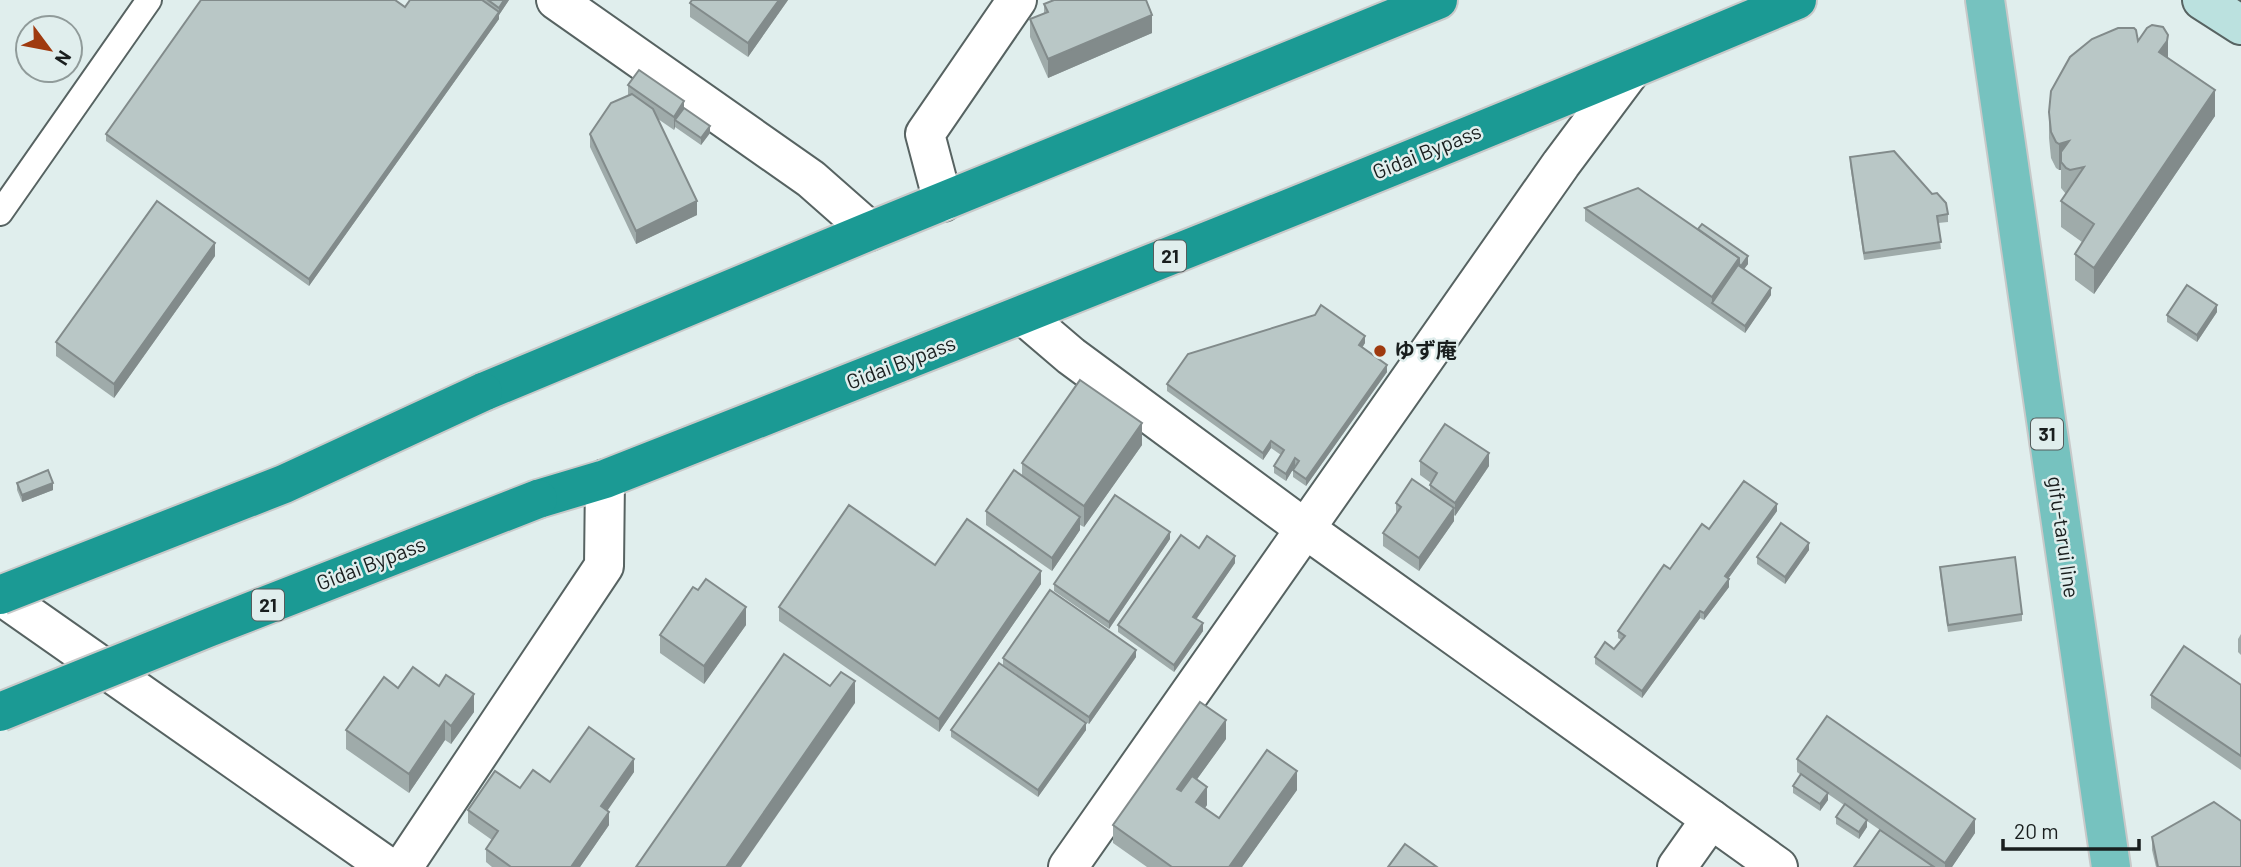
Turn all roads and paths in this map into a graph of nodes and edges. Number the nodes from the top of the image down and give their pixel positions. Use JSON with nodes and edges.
{"nodes":[{"id":1,"x":149,"y":0,"type":"edge"},
{"id":2,"x":556,"y":0,"type":"edge"},
{"id":3,"x":1017,"y":0,"type":"edge"},
{"id":4,"x":1438,"y":0,"type":"edge"},
{"id":5,"x":1797,"y":0,"type":"edge"},
{"id":6,"x":1985,"y":0,"type":"edge"},
{"id":7,"x":2202,"y":0,"type":"edge"},
{"id":8,"x":2234,"y":0,"type":"edge"},
{"id":9,"x":2241,"y":15,"type":"edge"},
{"id":10,"x":2241,"y":25,"type":"edge"},
{"id":11,"x":1632,"y":69,"type":"junction"},
{"id":12,"x":943,"y":202,"type":"junction"},
{"id":13,"x":0,"y":213,"type":"edge"},
{"id":14,"x":870,"y":231,"type":"junction"},
{"id":15,"x":1023,"y":315,"type":"junction"},
{"id":16,"x":605,"y":479,"type":"junction"},
{"id":17,"x":1304,"y":528,"type":"junction"},
{"id":18,"x":0,"y":595,"type":"edge"},
{"id":19,"x":0,"y":712,"type":"edge"},
{"id":20,"x":1711,"y":819,"type":"junction"},
{"id":21,"x":388,"y":867,"type":"edge"},
{"id":22,"x":403,"y":867,"type":"edge"},
{"id":23,"x":1068,"y":867,"type":"edge"},
{"id":24,"x":1677,"y":867,"type":"edge"},
{"id":25,"x":1778,"y":867,"type":"edge"},
{"id":26,"x":2111,"y":867,"type":"edge"}],
"edges":[{"from":1,"to":13,"type":"lane"},
{"from":2,"to":14,"type":"street"},
{"from":3,"to":12,"type":"street"},
{"from":4,"to":12,"type":"highway"},
{"from":5,"to":11,"type":"highway","name":"Gidai Bypass","number":"21"},
{"from":6,"to":26,"type":"main road","name":"gifu-tarui line","number":"31"},
{"from":7,"to":10,"type":"street"},
{"from":8,"to":9,"type":"street"},
{"from":11,"to":15,"type":"highway","name":"Gidai Bypass","number":"21"},
{"from":11,"to":17,"type":"street"},
{"from":12,"to":14,"type":"highway"},
{"from":14,"to":18,"type":"highway","bridge":true},
{"from":15,"to":16,"type":"highway","name":"Gidai Bypass","number":"21"},
{"from":15,"to":17,"type":"street"},
{"from":16,"to":19,"type":"highway","name":"Gidai Bypass","number":"21","bridge":true},
{"from":16,"to":22,"type":"street"},
{"from":17,"to":20,"type":"street"},
{"from":17,"to":23,"type":"street"},
{"from":18,"to":21,"type":"street"},
{"from":20,"to":24,"type":"street"},
{"from":20,"to":25,"type":"street"}]}
